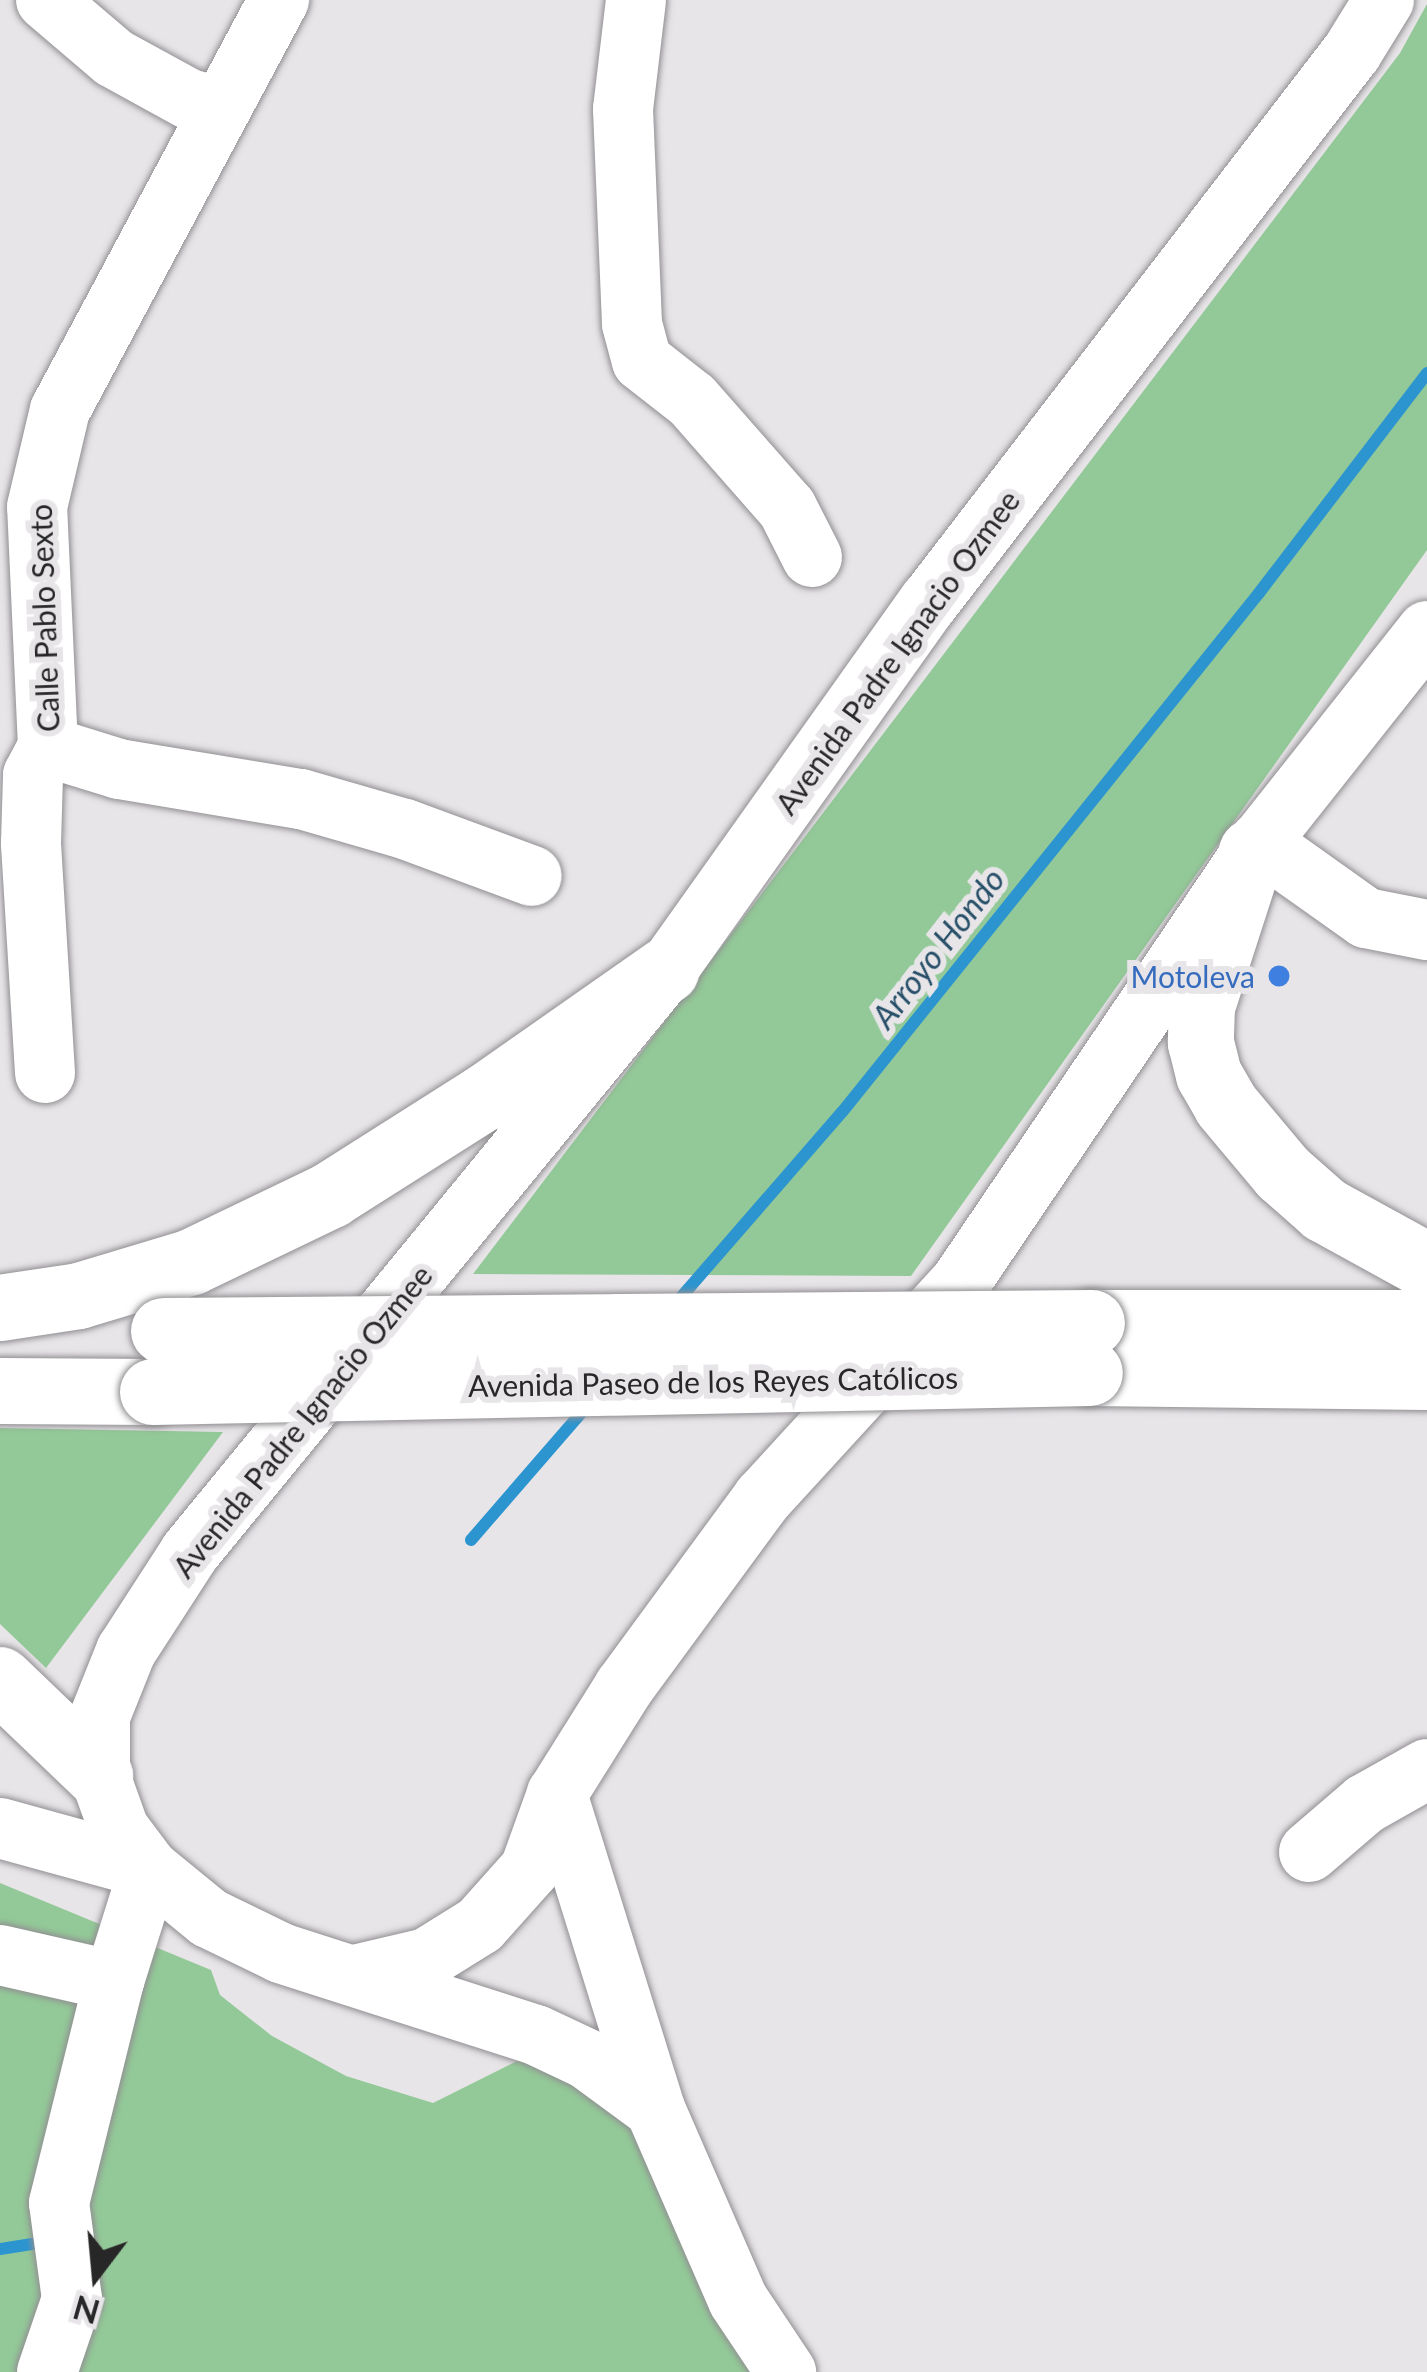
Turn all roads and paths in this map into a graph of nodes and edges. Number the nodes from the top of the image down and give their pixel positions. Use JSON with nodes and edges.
{"nodes":[{"id":1,"x":46,"y":0,"type":"edge"},
{"id":2,"x":279,"y":0,"type":"edge"},
{"id":3,"x":636,"y":0,"type":"edge"},
{"id":4,"x":1384,"y":0,"type":"edge"},
{"id":5,"x":218,"y":106,"type":"junction"},
{"id":6,"x":812,"y":556,"type":"dead end"},
{"id":7,"x":1427,"y":631,"type":"edge"},
{"id":8,"x":48,"y":747,"type":"junction"},
{"id":9,"x":1256,"y":847,"type":"junction"},
{"id":10,"x":532,"y":876,"type":"dead end"},
{"id":11,"x":1427,"y":930,"type":"edge"},
{"id":12,"x":667,"y":970,"type":"junction"},
{"id":13,"x":45,"y":1073,"type":"dead end"},
{"id":14,"x":1427,"y":1266,"type":"edge"},
{"id":15,"x":0,"y":1308,"type":"edge"},
{"id":16,"x":1427,"y":1323,"type":"edge"},
{"id":17,"x":0,"y":1334,"type":"edge"},
{"id":18,"x":1091,"y":1348,"type":"junction"},
{"id":19,"x":158,"y":1362,"type":"junction"},
{"id":20,"x":1427,"y":1377,"type":"edge"},
{"id":21,"x":0,"y":1391,"type":"edge"},
{"id":22,"x":0,"y":1680,"type":"edge"},
{"id":23,"x":1427,"y":1769,"type":"edge"},
{"id":24,"x":103,"y":1785,"type":"junction"},
{"id":25,"x":557,"y":1794,"type":"junction"},
{"id":26,"x":4,"y":1830,"type":"edge"},
{"id":27,"x":1309,"y":1852,"type":"dead end"},
{"id":28,"x":149,"y":1869,"type":"junction"},
{"id":29,"x":0,"y":1955,"type":"edge"},
{"id":30,"x":358,"y":1974,"type":"junction"},
{"id":31,"x":114,"y":1981,"type":"junction"},
{"id":32,"x":655,"y":2109,"type":"junction"},
{"id":33,"x":47,"y":2372,"type":"edge"},
{"id":34,"x":786,"y":2372,"type":"edge"}],
"edges":[{"from":1,"to":5,"type":"street"},
{"from":2,"to":5,"type":"street","name":"Calle Pablo Sexto"},
{"from":3,"to":6,"type":"street"},
{"from":4,"to":12,"type":"street","name":"Avenida Padre Ignacio Ozmee"},
{"from":5,"to":8,"type":"street","name":"Calle Pablo Sexto"},
{"from":7,"to":9,"type":"street","name":"Avenida Padre Ignacio Ozmee"},
{"from":8,"to":10,"type":"street"},
{"from":8,"to":13,"type":"street","name":"Calle Pablo Sexto"},
{"from":9,"to":11,"type":"street"},
{"from":9,"to":14,"type":"main road"},
{"from":9,"to":25,"type":"street","name":"Avenida Padre Ignacio Ozmee"},
{"from":12,"to":15,"type":"main road"},
{"from":12,"to":24,"type":"street","name":"Avenida Padre Ignacio Ozmee"},
{"from":16,"to":18,"type":"main road","name":"Avenida Paseo de los Reyes Católicos"},
{"from":17,"to":19,"type":"main road","name":"Avenida Paseo de los Reyes Católicos"},
{"from":18,"to":19,"type":"main road","name":"Avenida Paseo de los Reyes Católicos","bridge":true},
{"from":18,"to":20,"type":"main road","name":"Avenida Paseo de los Reyes Católicos"},
{"from":19,"to":21,"type":"main road","name":"Avenida Paseo de los Reyes Católicos"},
{"from":22,"to":24,"type":"main road"},
{"from":23,"to":27,"type":"street"},
{"from":24,"to":26,"type":"street"},
{"from":24,"to":28,"type":"street","name":"Avenida Padre Ignacio Ozmee"},
{"from":25,"to":30,"type":"street","name":"Avenida Padre Ignacio Ozmee"},
{"from":25,"to":32,"type":"street"},
{"from":26,"to":28,"type":"street"},
{"from":28,"to":30,"type":"street","name":"Avenida Padre Ignacio Ozmee"},
{"from":28,"to":31,"type":"street"},
{"from":29,"to":31,"type":"street"},
{"from":30,"to":32,"type":"street"},
{"from":31,"to":33,"type":"street"},
{"from":32,"to":34,"type":"street"}]}
